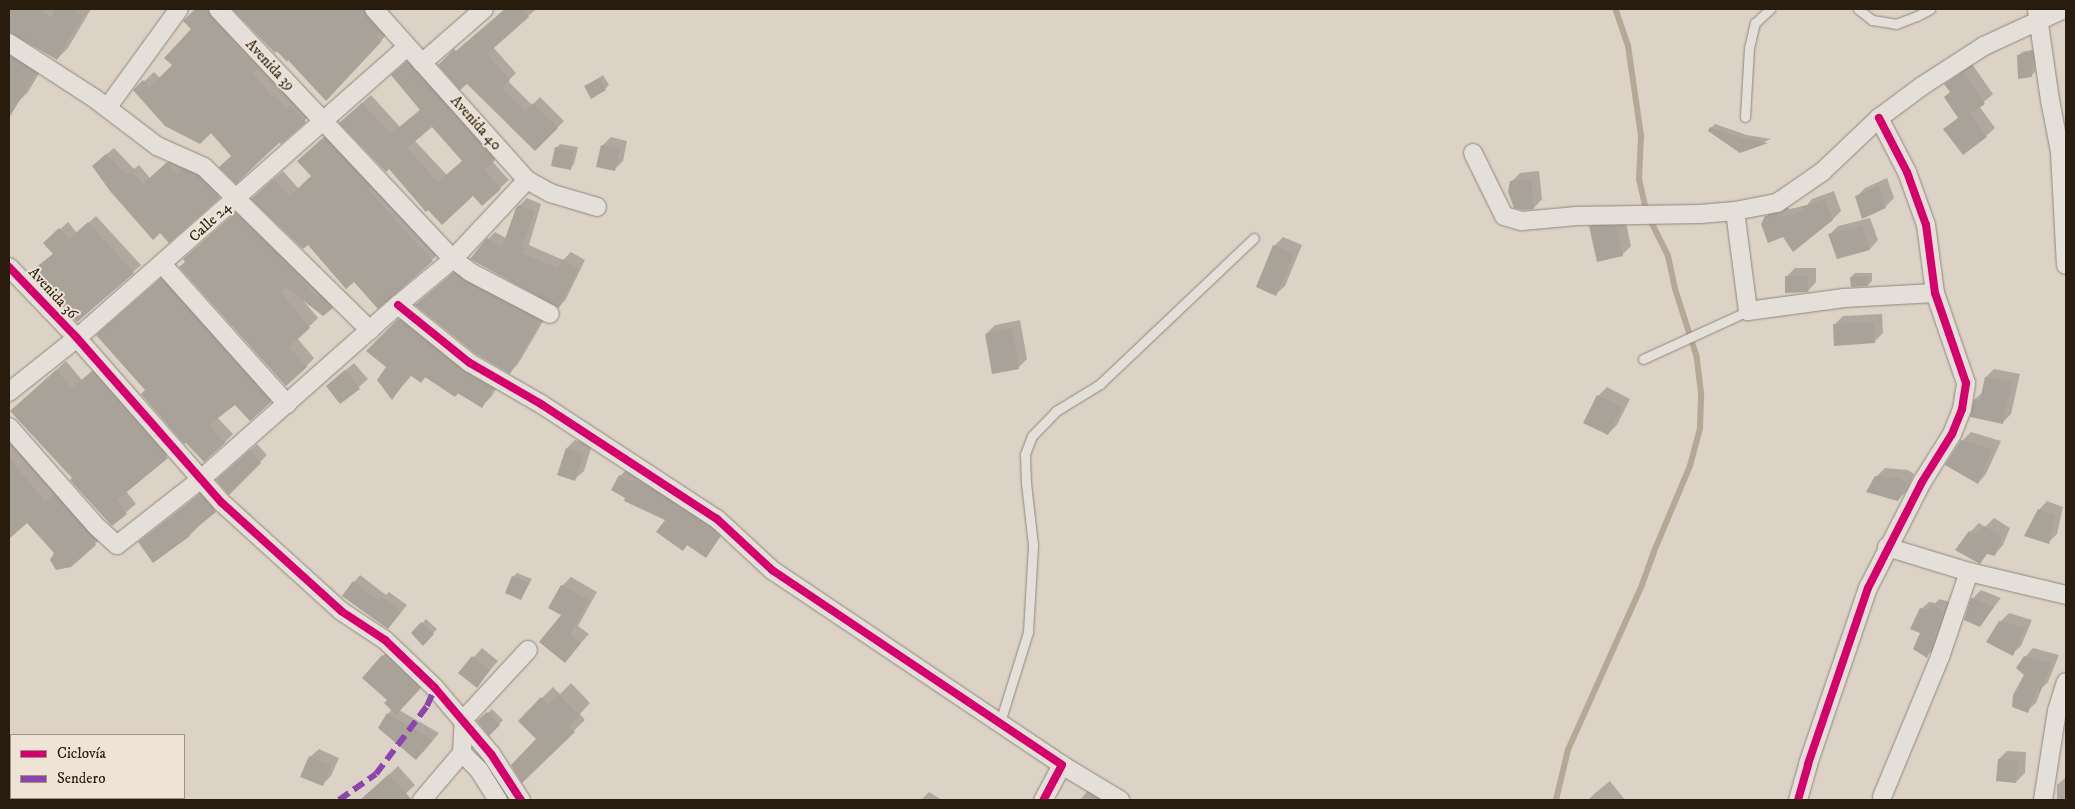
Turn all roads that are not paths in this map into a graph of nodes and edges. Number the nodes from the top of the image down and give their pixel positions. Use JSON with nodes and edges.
{"nodes":[{"id":1,"x":179,"y":9,"type":"edge"},
{"id":2,"x":218,"y":9,"type":"edge"},
{"id":3,"x":374,"y":9,"type":"edge"},
{"id":4,"x":484,"y":9,"type":"edge"},
{"id":5,"x":1770,"y":9,"type":"edge"},
{"id":6,"x":1858,"y":9,"type":"edge"},
{"id":7,"x":1930,"y":9,"type":"edge"},
{"id":8,"x":2064,"y":9,"type":"edge"},
{"id":9,"x":2038,"y":15,"type":"edge"},
{"id":10,"x":9,"y":43,"type":"edge"},
{"id":11,"x":407,"y":47,"type":"junction"},
{"id":12,"x":422,"y":63,"type":"junction"},
{"id":13,"x":107,"y":108,"type":"junction"},
{"id":14,"x":1745,"y":117,"type":"dead end"},
{"id":15,"x":1879,"y":118,"type":"junction"},
{"id":16,"x":322,"y":121,"type":"junction"},
{"id":17,"x":1473,"y":153,"type":"dead end"},
{"id":18,"x":527,"y":180,"type":"junction"},
{"id":19,"x":236,"y":198,"type":"junction"},
{"id":20,"x":597,"y":208,"type":"dead end"},
{"id":21,"x":1735,"y":211,"type":"junction"},
{"id":22,"x":1254,"y":238,"type":"dead end"},
{"id":23,"x":453,"y":259,"type":"junction"},
{"id":24,"x":162,"y":264,"type":"junction"},
{"id":25,"x":2066,"y":265,"type":"edge"},
{"id":26,"x":9,"y":266,"type":"edge"},
{"id":27,"x":1935,"y":293,"type":"junction"},
{"id":28,"x":398,"y":305,"type":"junction"},
{"id":29,"x":1748,"y":311,"type":"junction"},
{"id":30,"x":550,"y":314,"type":"dead end"},
{"id":31,"x":370,"y":330,"type":"junction"},
{"id":32,"x":76,"y":338,"type":"junction"},
{"id":33,"x":1643,"y":359,"type":"dead end"},
{"id":34,"x":9,"y":392,"type":"edge"},
{"id":35,"x":287,"y":404,"type":"junction"},
{"id":36,"x":9,"y":427,"type":"edge"},
{"id":37,"x":200,"y":480,"type":"junction"},
{"id":38,"x":1887,"y":547,"type":"junction"},
{"id":39,"x":1970,"y":572,"type":"junction"},
{"id":40,"x":2066,"y":595,"type":"edge"},
{"id":41,"x":528,"y":650,"type":"dead end"},
{"id":42,"x":2066,"y":682,"type":"edge"},
{"id":43,"x":464,"y":719,"type":"junction"},
{"id":44,"x":1000,"y":722,"type":"junction"},
{"id":45,"x":462,"y":753,"type":"junction"},
{"id":46,"x":1062,"y":765,"type":"junction"},
{"id":47,"x":1882,"y":797,"type":"dead end"},
{"id":48,"x":422,"y":800,"type":"edge"},
{"id":49,"x":498,"y":800,"type":"edge"},
{"id":50,"x":520,"y":800,"type":"edge"},
{"id":51,"x":1043,"y":800,"type":"edge"},
{"id":52,"x":1120,"y":800,"type":"edge"},
{"id":53,"x":1798,"y":800,"type":"edge"},
{"id":54,"x":2043,"y":800,"type":"edge"}],
"edges":[{"from":1,"to":13,"type":"street"},
{"from":2,"to":16,"type":"street","name":"Avenida 39"},
{"from":3,"to":11,"type":"street","name":"Avenida 40"},
{"from":4,"to":12,"type":"street"},
{"from":5,"to":14,"type":"lane"},
{"from":6,"to":7,"type":"lane"},
{"from":8,"to":9,"type":"street"},
{"from":9,"to":15,"type":"street"},
{"from":9,"to":25,"type":"street"},
{"from":10,"to":13,"type":"street"},
{"from":11,"to":12,"type":"street","name":"Avenida 40"},
{"from":11,"to":16,"type":"street","name":"Calle 24"},
{"from":12,"to":18,"type":"street","name":"Avenida 40"},
{"from":13,"to":19,"type":"street"},
{"from":15,"to":21,"type":"street"},
{"from":15,"to":27,"type":"street"},
{"from":16,"to":19,"type":"street","name":"Calle 24"},
{"from":16,"to":23,"type":"street","name":"Avenida 39"},
{"from":17,"to":21,"type":"street"},
{"from":18,"to":20,"type":"street","name":"Avenida 40"},
{"from":18,"to":23,"type":"street"},
{"from":19,"to":24,"type":"street","name":"Calle 24"},
{"from":19,"to":31,"type":"street"},
{"from":21,"to":29,"type":"street"},
{"from":22,"to":44,"type":"lane"},
{"from":23,"to":28,"type":"street"},
{"from":23,"to":30,"type":"street","name":"Avenida 39"},
{"from":24,"to":32,"type":"street","name":"Calle 24"},
{"from":24,"to":35,"type":"street"},
{"from":26,"to":32,"type":"street","name":"Avenida 36"},
{"from":27,"to":29,"type":"street"},
{"from":27,"to":38,"type":"street"},
{"from":28,"to":31,"type":"street"},
{"from":28,"to":44,"type":"street"},
{"from":29,"to":33,"type":"lane"},
{"from":31,"to":35,"type":"street"},
{"from":32,"to":34,"type":"street","name":"Calle 24"},
{"from":32,"to":37,"type":"street","name":"Avenida 36"},
{"from":35,"to":37,"type":"street"},
{"from":36,"to":37,"type":"street"},
{"from":37,"to":43,"type":"street","name":"Avenida 36"},
{"from":38,"to":39,"type":"street"},
{"from":38,"to":53,"type":"street"},
{"from":39,"to":40,"type":"street"},
{"from":39,"to":47,"type":"street"},
{"from":41,"to":43,"type":"street"},
{"from":42,"to":54,"type":"street"},
{"from":43,"to":45,"type":"street"},
{"from":43,"to":50,"type":"street","name":"Avenida 36"},
{"from":44,"to":46,"type":"street"},
{"from":45,"to":48,"type":"street"},
{"from":45,"to":49,"type":"street"},
{"from":46,"to":51,"type":"street"},
{"from":46,"to":52,"type":"street"}]}
